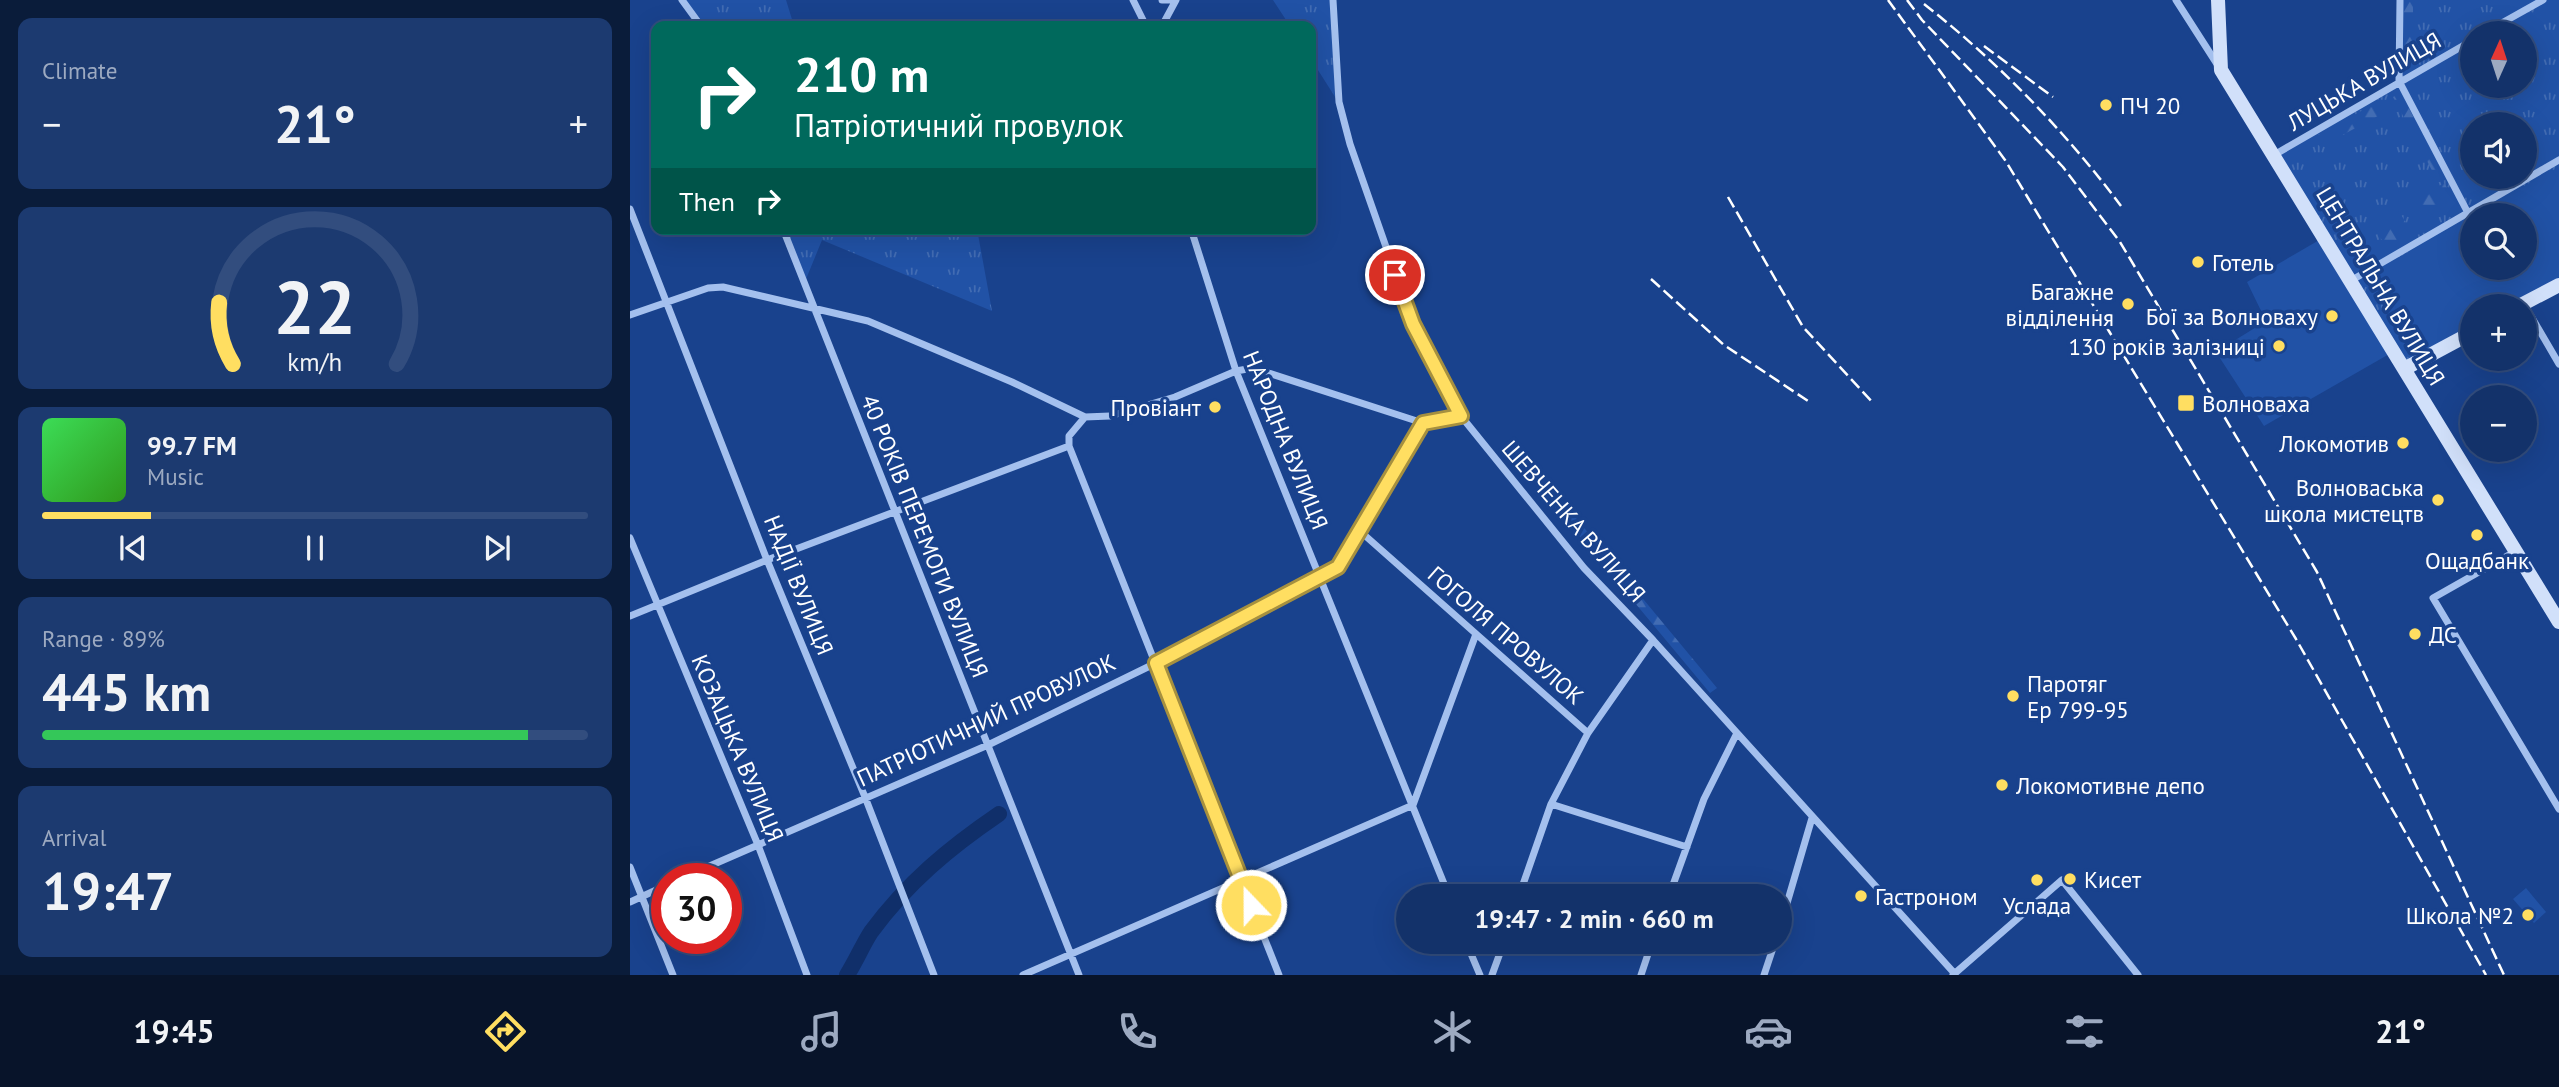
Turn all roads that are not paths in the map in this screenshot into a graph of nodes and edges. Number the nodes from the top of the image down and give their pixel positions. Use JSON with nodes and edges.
{"nodes":[{"id":1,"x":682,"y":0,"type":"edge"},
{"id":2,"x":1133,"y":0,"type":"edge"},
{"id":3,"x":1162,"y":0,"type":"edge"},
{"id":4,"x":1174,"y":0,"type":"edge"},
{"id":5,"x":1333,"y":0,"type":"edge"},
{"id":6,"x":2176,"y":0,"type":"edge"},
{"id":7,"x":2218,"y":0,"type":"edge"},
{"id":8,"x":2400,"y":0,"type":"edge"},
{"id":9,"x":2543,"y":0,"type":"edge"},
{"id":10,"x":697,"y":21,"type":"edge"},
{"id":11,"x":1144,"y":21,"type":"edge"},
{"id":12,"x":1164,"y":21,"type":"edge"},
{"id":13,"x":2505,"y":21,"type":"edge"},
{"id":14,"x":2460,"y":47,"type":"edge"},
{"id":15,"x":2221,"y":70,"type":"junction"},
{"id":16,"x":2399,"y":81,"type":"junction"},
{"id":17,"x":2274,"y":155,"type":"junction"},
{"id":18,"x":2559,"y":160,"type":"edge"},
{"id":19,"x":2463,"y":203,"type":"edge"},
{"id":20,"x":2485,"y":203,"type":"edge"},
{"id":21,"x":630,"y":209,"type":"edge"},
{"id":22,"x":2460,"y":218,"type":"edge"},
{"id":23,"x":785,"y":235,"type":"edge"},
{"id":24,"x":1193,"y":235,"type":"edge"},
{"id":25,"x":2351,"y":280,"type":"junction"},
{"id":26,"x":2559,"y":285,"type":"edge"},
{"id":27,"x":2537,"y":297,"type":"edge"},
{"id":28,"x":668,"y":303,"type":"junction"},
{"id":29,"x":814,"y":308,"type":"junction"},
{"id":30,"x":630,"y":315,"type":"edge"},
{"id":31,"x":2537,"y":329,"type":"edge"},
{"id":32,"x":2460,"y":339,"type":"edge"},
{"id":33,"x":2559,"y":364,"type":"edge"},
{"id":34,"x":2404,"y":369,"type":"junction"},
{"id":35,"x":1236,"y":371,"type":"junction"},
{"id":36,"x":1461,"y":416,"type":"junction"},
{"id":37,"x":1084,"y":417,"type":"junction"},
{"id":38,"x":1423,"y":423,"type":"junction"},
{"id":39,"x":1069,"y":446,"type":"junction"},
{"id":40,"x":896,"y":514,"type":"junction"},
{"id":41,"x":1360,"y":532,"type":"junction"},
{"id":42,"x":630,"y":538,"type":"edge"},
{"id":43,"x":2516,"y":551,"type":"junction"},
{"id":44,"x":766,"y":561,"type":"junction"},
{"id":45,"x":1320,"y":578,"type":"junction"},
{"id":46,"x":657,"y":606,"type":"junction"},
{"id":47,"x":630,"y":616,"type":"edge"},
{"id":48,"x":2559,"y":622,"type":"edge"},
{"id":49,"x":1476,"y":635,"type":"junction"},
{"id":50,"x":1653,"y":640,"type":"junction"},
{"id":51,"x":1156,"y":663,"type":"junction"},
{"id":52,"x":1588,"y":733,"type":"junction"},
{"id":53,"x":1737,"y":733,"type":"junction"},
{"id":54,"x":988,"y":745,"type":"junction"},
{"id":55,"x":865,"y":797,"type":"junction"},
{"id":56,"x":1551,"y":804,"type":"junction"},
{"id":57,"x":1413,"y":805,"type":"junction"},
{"id":58,"x":2559,"y":810,"type":"edge"},
{"id":59,"x":1812,"y":818,"type":"junction"},
{"id":60,"x":758,"y":845,"type":"junction"},
{"id":61,"x":1687,"y":847,"type":"junction"},
{"id":62,"x":717,"y":863,"type":"edge"},
{"id":63,"x":630,"y":867,"type":"edge"},
{"id":64,"x":1242,"y":881,"type":"junction"},
{"id":65,"x":1443,"y":884,"type":"edge"},
{"id":66,"x":1523,"y":884,"type":"edge"},
{"id":67,"x":1673,"y":884,"type":"edge"},
{"id":68,"x":1792,"y":886,"type":"edge"},
{"id":69,"x":651,"y":892,"type":"edge"},
{"id":70,"x":642,"y":896,"type":"junction"},
{"id":71,"x":630,"y":902,"type":"edge"},
{"id":72,"x":1070,"y":954,"type":"junction"},
{"id":73,"x":1471,"y":954,"type":"edge"},
{"id":74,"x":1500,"y":954,"type":"edge"},
{"id":75,"x":1649,"y":954,"type":"edge"},
{"id":76,"x":1771,"y":954,"type":"edge"},
{"id":77,"x":1954,"y":974,"type":"edge"},
{"id":78,"x":673,"y":975,"type":"edge"},
{"id":79,"x":807,"y":975,"type":"edge"},
{"id":80,"x":934,"y":975,"type":"edge"},
{"id":81,"x":1023,"y":975,"type":"edge"},
{"id":82,"x":1079,"y":975,"type":"edge"},
{"id":83,"x":1279,"y":975,"type":"edge"},
{"id":84,"x":1480,"y":975,"type":"edge"},
{"id":85,"x":1492,"y":975,"type":"edge"},
{"id":86,"x":1641,"y":975,"type":"edge"},
{"id":87,"x":1764,"y":975,"type":"edge"},
{"id":88,"x":2138,"y":975,"type":"edge"}],
"edges":[{"from":1,"to":10,"type":"street"},
{"from":2,"to":11,"type":"street"},
{"from":3,"to":4,"type":"street"},
{"from":4,"to":12,"type":"street"},
{"from":5,"to":36,"type":"street","name":"ШЕВЧЕНКА ВУЛИЦЯ"},
{"from":6,"to":15,"type":"street"},
{"from":7,"to":15,"type":"main road","name":"ЦЕНТРАЛЬНА ВУЛИЦЯ"},
{"from":8,"to":16,"type":"street"},
{"from":9,"to":13,"type":"street"},
{"from":14,"to":16,"type":"street","name":"ЛУЦЬКА ВУЛИЦЯ"},
{"from":15,"to":17,"type":"main road","name":"ЦЕНТРАЛЬНА ВУЛИЦЯ"},
{"from":16,"to":17,"type":"street","name":"ЛУЦЬКА ВУЛИЦЯ"},
{"from":16,"to":19,"type":"street"},
{"from":17,"to":25,"type":"main road","name":"ЦЕНТРАЛЬНА ВУЛИЦЯ"},
{"from":18,"to":20,"type":"street"},
{"from":21,"to":28,"type":"street","name":"НАДІЇ ВУЛИЦЯ"},
{"from":22,"to":25,"type":"street"},
{"from":23,"to":29,"type":"street","name":"40 РОКІВ ПЕРЕМОГИ ВУЛИЦЯ"},
{"from":24,"to":35,"type":"street","name":"НАРОДНА ВУЛИЦЯ"},
{"from":25,"to":34,"type":"main road","name":"ЦЕНТРАЛЬНА ВУЛИЦЯ"},
{"from":26,"to":27,"type":"main road"},
{"from":28,"to":29,"type":"street"},
{"from":28,"to":30,"type":"street"},
{"from":28,"to":44,"type":"street","name":"НАДІЇ ВУЛИЦЯ"},
{"from":29,"to":37,"type":"street"},
{"from":29,"to":40,"type":"street","name":"40 РОКІВ ПЕРЕМОГИ ВУЛИЦЯ"},
{"from":31,"to":33,"type":"street"},
{"from":32,"to":34,"type":"main road"},
{"from":34,"to":43,"type":"main road","name":"ЦЕНТРАЛЬНА ВУЛИЦЯ"},
{"from":35,"to":37,"type":"street"},
{"from":35,"to":38,"type":"street"},
{"from":35,"to":45,"type":"street","name":"НАРОДНА ВУЛИЦЯ"},
{"from":36,"to":38,"type":"street"},
{"from":36,"to":50,"type":"street","name":"ШЕВЧЕНКА ВУЛИЦЯ"},
{"from":37,"to":39,"type":"street"},
{"from":38,"to":41,"type":"street","name":"ПАТРІОТИЧНИЙ ПРОВУЛОК"},
{"from":39,"to":40,"type":"street"},
{"from":39,"to":51,"type":"street"},
{"from":40,"to":44,"type":"street"},
{"from":40,"to":54,"type":"street","name":"40 РОКІВ ПЕРЕМОГИ ВУЛИЦЯ"},
{"from":41,"to":45,"type":"street","name":"ПАТРІОТИЧНИЙ ПРОВУЛОК"},
{"from":41,"to":49,"type":"street","name":"ГОГОЛЯ ПРОВУЛОК"},
{"from":42,"to":46,"type":"street","name":"КОЗАЦЬКА ВУЛИЦЯ"},
{"from":43,"to":48,"type":"main road","name":"ЦЕНТРАЛЬНА ВУЛИЦЯ"},
{"from":43,"to":58,"type":"street"},
{"from":44,"to":46,"type":"street"},
{"from":44,"to":55,"type":"street","name":"НАДІЇ ВУЛИЦЯ"},
{"from":45,"to":51,"type":"street","name":"ПАТРІОТИЧНИЙ ПРОВУЛОК"},
{"from":45,"to":57,"type":"street","name":"НАРОДНА ВУЛИЦЯ"},
{"from":46,"to":47,"type":"street"},
{"from":46,"to":60,"type":"street","name":"КОЗАЦЬКА ВУЛИЦЯ"},
{"from":49,"to":52,"type":"street","name":"ГОГОЛЯ ПРОВУЛОК"},
{"from":49,"to":57,"type":"street"},
{"from":50,"to":52,"type":"street"},
{"from":50,"to":53,"type":"street","name":"ШЕВЧЕНКА ВУЛИЦЯ"},
{"from":51,"to":54,"type":"street","name":"ПАТРІОТИЧНИЙ ПРОВУЛОК"},
{"from":51,"to":64,"type":"street"},
{"from":52,"to":56,"type":"street","name":"ГОГОЛЯ ПРОВУЛОК"},
{"from":53,"to":59,"type":"street","name":"ШЕВЧЕНКА ВУЛИЦЯ"},
{"from":53,"to":61,"type":"street"},
{"from":54,"to":55,"type":"street","name":"ПАТРІОТИЧНИЙ ПРОВУЛОК"},
{"from":54,"to":72,"type":"street","name":"40 РОКІВ ПЕРЕМОГИ ВУЛИЦЯ"},
{"from":55,"to":60,"type":"street","name":"ПАТРІОТИЧНИЙ ПРОВУЛОК"},
{"from":55,"to":80,"type":"street","name":"НАДІЇ ВУЛИЦЯ"},
{"from":56,"to":61,"type":"street"},
{"from":56,"to":66,"type":"street","name":"ГОГОЛЯ ПРОВУЛОК"},
{"from":57,"to":64,"type":"street"},
{"from":57,"to":65,"type":"street","name":"НАРОДНА ВУЛИЦЯ"},
{"from":59,"to":68,"type":"street"},
{"from":59,"to":77,"type":"street","name":"ШЕВЧЕНКА ВУЛИЦЯ"},
{"from":60,"to":62,"type":"street","name":"ПАТРІОТИЧНИЙ ПРОВУЛОК"},
{"from":60,"to":79,"type":"street","name":"КОЗАЦЬКА ВУЛИЦЯ"},
{"from":61,"to":67,"type":"street"},
{"from":63,"to":70,"type":"street"},
{"from":64,"to":72,"type":"street"},
{"from":64,"to":83,"type":"street"},
{"from":69,"to":70,"type":"street"},
{"from":70,"to":71,"type":"street"},
{"from":70,"to":78,"type":"street"},
{"from":72,"to":81,"type":"street"},
{"from":72,"to":82,"type":"street","name":"40 РОКІВ ПЕРЕМОГИ ВУЛИЦЯ"},
{"from":73,"to":84,"type":"street"},
{"from":74,"to":85,"type":"street"},
{"from":75,"to":86,"type":"street"},
{"from":76,"to":87,"type":"street"},
{"from":77,"to":88,"type":"street"}]}
